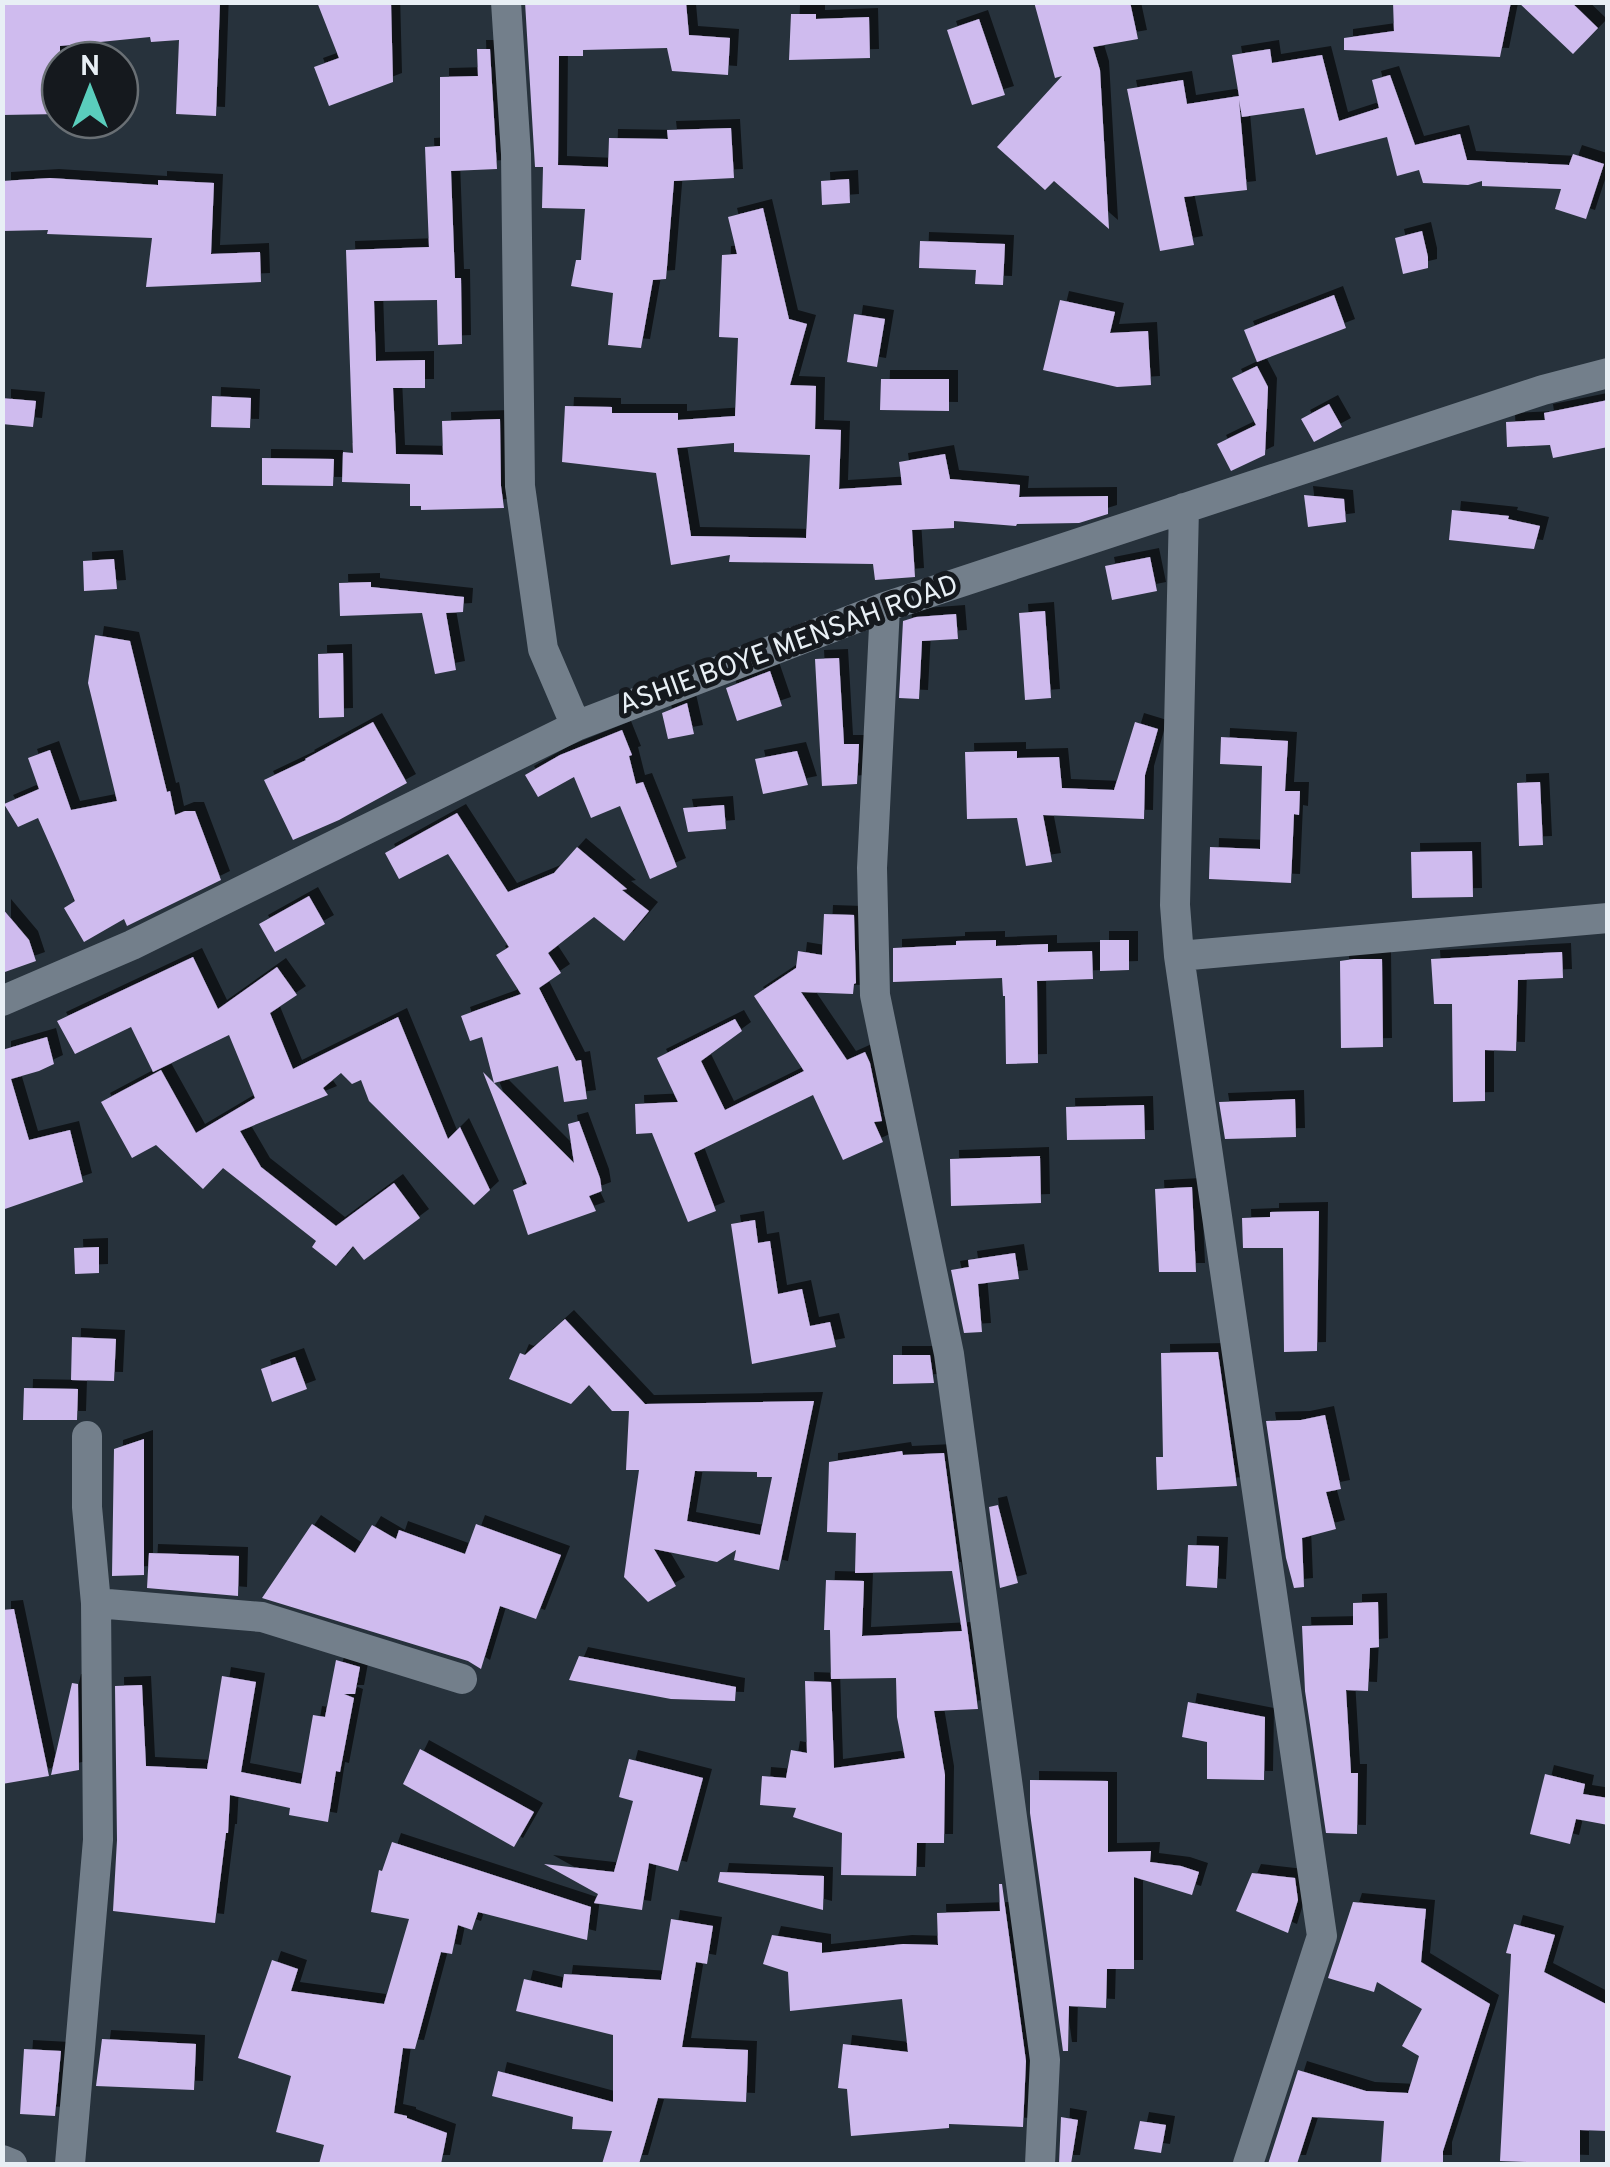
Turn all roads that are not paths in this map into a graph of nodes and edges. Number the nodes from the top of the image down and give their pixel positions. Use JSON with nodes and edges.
{"nodes":[{"id":1,"x":506,"y":2,"type":"edge"},
{"id":2,"x":1608,"y":373,"type":"edge"},
{"id":3,"x":1184,"y":508,"type":"junction"},
{"id":4,"x":885,"y":607,"type":"junction"},
{"id":5,"x":576,"y":726,"type":"junction"},
{"id":6,"x":1608,"y":918,"type":"edge"},
{"id":7,"x":1179,"y":956,"type":"junction"},
{"id":8,"x":2,"y":1002,"type":"edge"},
{"id":9,"x":87,"y":1436,"type":"dead end"},
{"id":10,"x":96,"y":1603,"type":"junction"},
{"id":11,"x":462,"y":1679,"type":"dead end"},
{"id":12,"x":2,"y":2160,"type":"edge"},
{"id":13,"x":12,"y":2164,"type":"edge"},
{"id":14,"x":70,"y":2164,"type":"edge"},
{"id":15,"x":1040,"y":2164,"type":"edge"},
{"id":16,"x":1248,"y":2164,"type":"edge"}],
"edges":[{"from":1,"to":5,"type":"street"},
{"from":2,"to":3,"type":"street","name":"ASHIE BOYE MENSAH ROAD"},
{"from":3,"to":4,"type":"street","name":"ASHIE BOYE MENSAH ROAD"},
{"from":3,"to":7,"type":"street"},
{"from":4,"to":5,"type":"street","name":"ASHIE BOYE MENSAH ROAD"},
{"from":4,"to":15,"type":"street"},
{"from":5,"to":8,"type":"street","name":"ASHIE BOYE MENSAH ROAD"},
{"from":6,"to":7,"type":"street"},
{"from":7,"to":16,"type":"street"},
{"from":9,"to":10,"type":"street"},
{"from":10,"to":11,"type":"street"},
{"from":10,"to":14,"type":"street"},
{"from":12,"to":13,"type":"street"}]}
